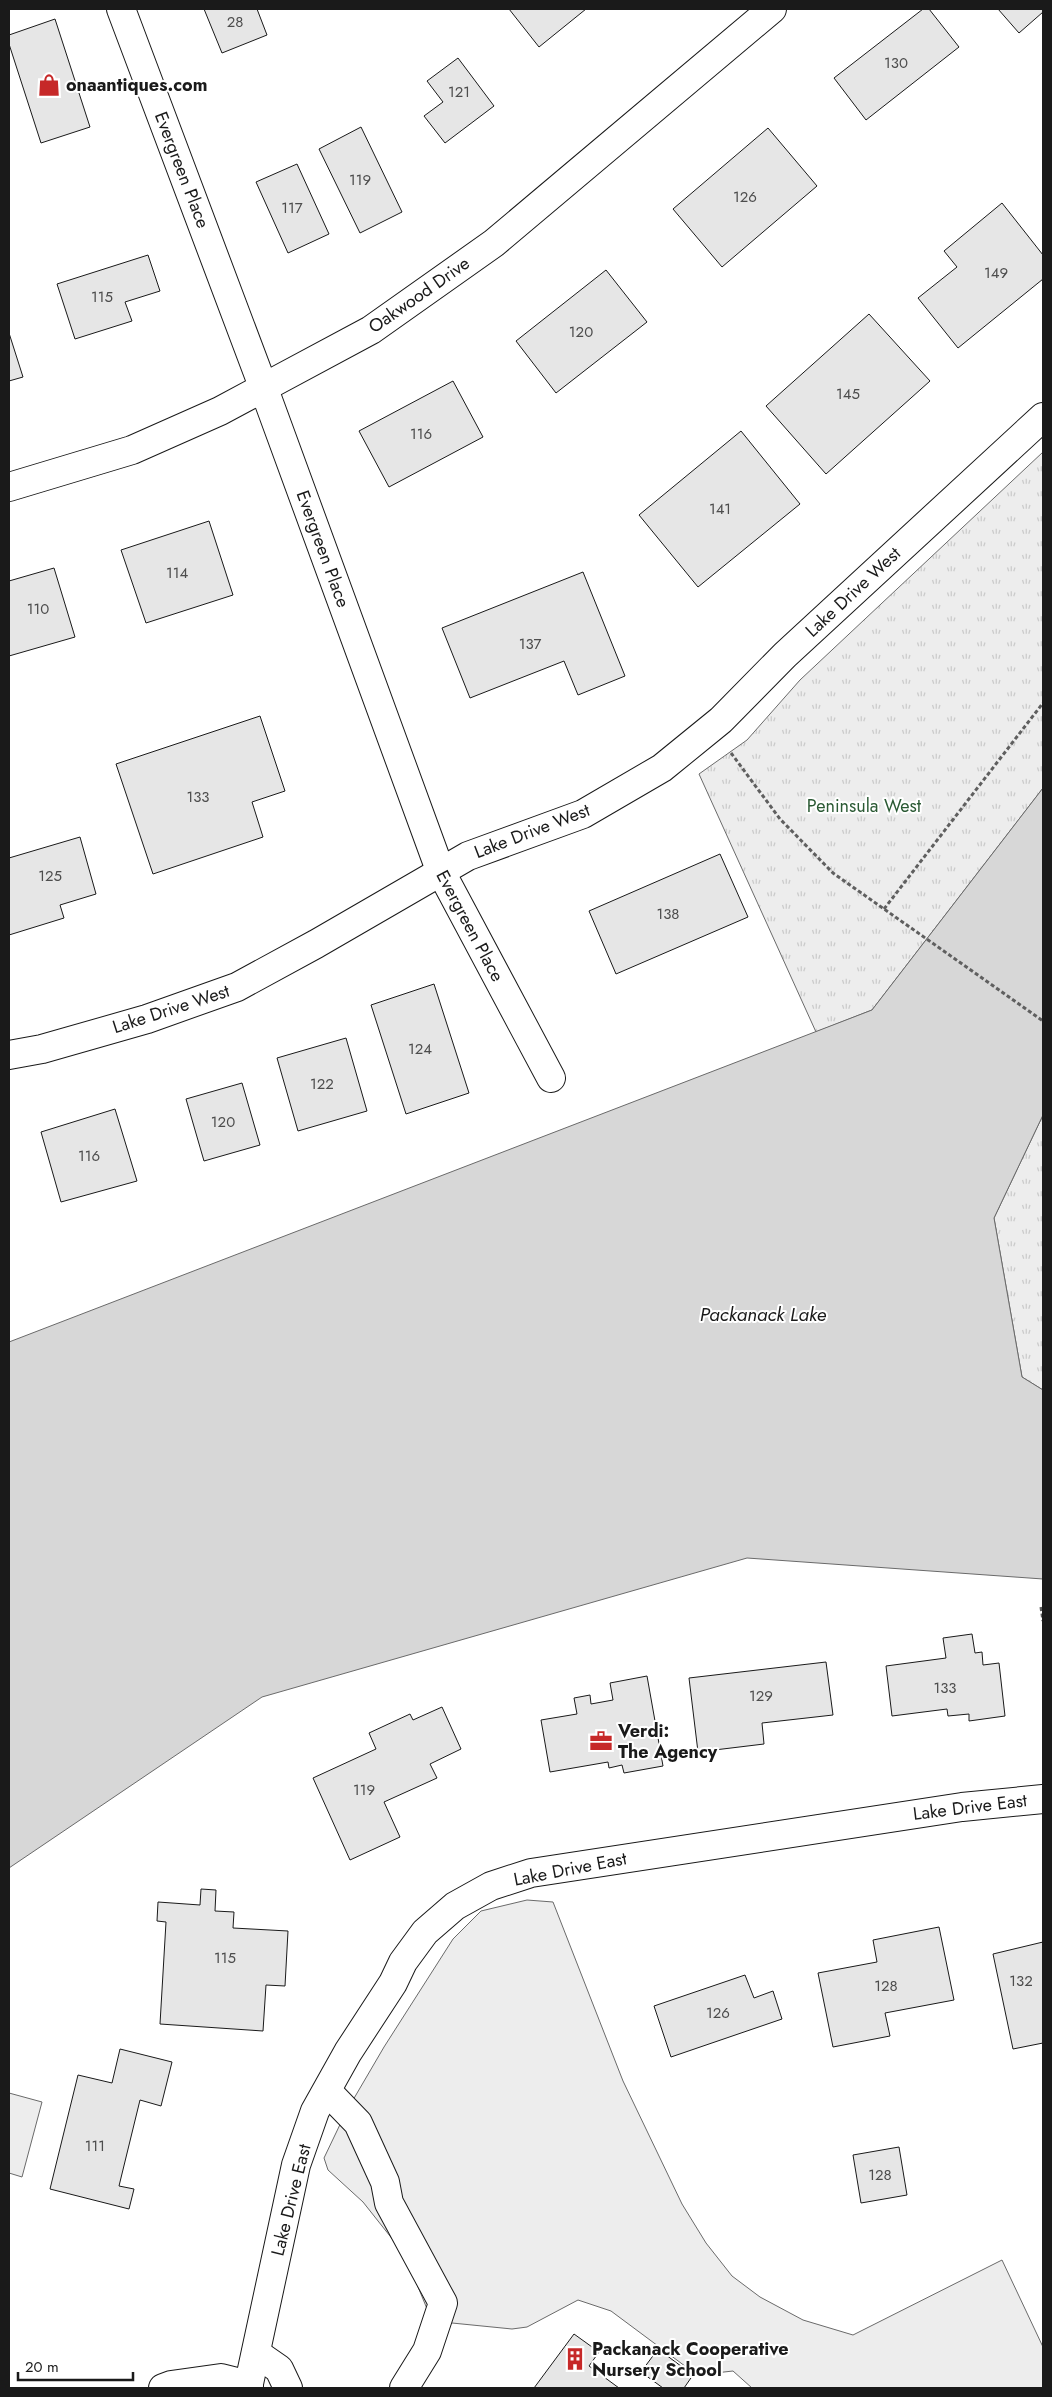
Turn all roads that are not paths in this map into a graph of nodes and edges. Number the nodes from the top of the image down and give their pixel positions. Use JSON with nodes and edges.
{"nodes":[{"id":1,"x":121,"y":9,"type":"edge"},
{"id":2,"x":772,"y":9,"type":"edge"},
{"id":3,"x":264,"y":389,"type":"junction"},
{"id":4,"x":1043,"y":417,"type":"edge"},
{"id":5,"x":9,"y":487,"type":"edge"},
{"id":6,"x":440,"y":870,"type":"junction"},
{"id":7,"x":9,"y":1055,"type":"edge"},
{"id":8,"x":551,"y":1078,"type":"dead end"},
{"id":9,"x":1043,"y":1799,"type":"edge"},
{"id":10,"x":326,"y":2091,"type":"junction"},
{"id":11,"x":256,"y":2353,"type":"junction"},
{"id":12,"x":248,"y":2387,"type":"edge"},
{"id":13,"x":163,"y":2388,"type":"edge"},
{"id":14,"x":288,"y":2388,"type":"edge"},
{"id":15,"x":404,"y":2388,"type":"edge"}],
"edges":[{"from":1,"to":3,"type":"street","name":"Evergreen Place"},
{"from":2,"to":3,"type":"street","name":"Oakwood Drive"},
{"from":3,"to":5,"type":"street","name":"Oakwood Drive"},
{"from":3,"to":6,"type":"street","name":"Evergreen Place"},
{"from":4,"to":6,"type":"street","name":"Lake Drive West"},
{"from":6,"to":7,"type":"street","name":"Lake Drive West"},
{"from":6,"to":8,"type":"street","name":"Evergreen Place"},
{"from":9,"to":10,"type":"street","name":"Lake Drive East"},
{"from":10,"to":11,"type":"street","name":"Lake Drive East"},
{"from":10,"to":15,"type":"street"},
{"from":11,"to":12,"type":"street","name":"Lake Drive East"},
{"from":11,"to":14,"type":"street"},
{"from":12,"to":13,"type":"street"}]}
